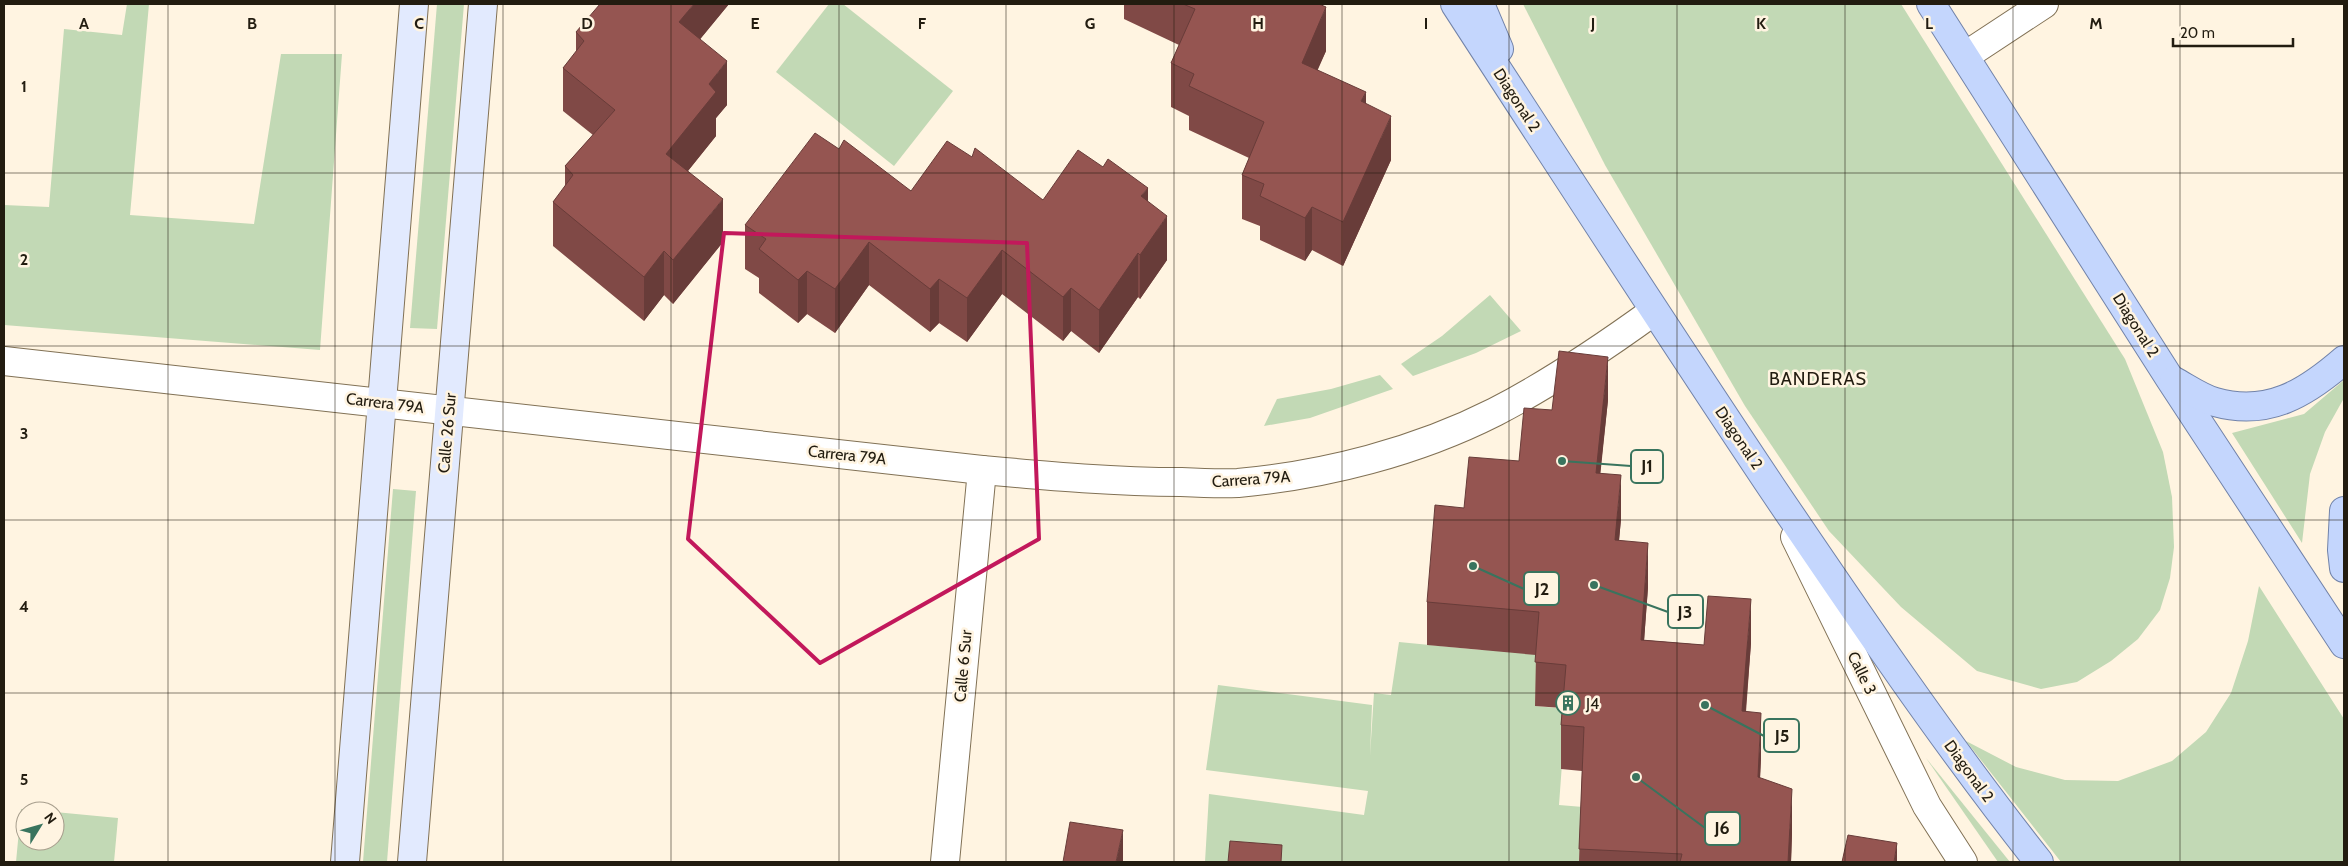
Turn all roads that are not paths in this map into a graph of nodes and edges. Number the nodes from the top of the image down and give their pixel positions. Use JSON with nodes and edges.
{"nodes":[{"id":1,"x":414,"y":4,"type":"edge"},
{"id":2,"x":483,"y":4,"type":"edge"},
{"id":3,"x":1455,"y":4,"type":"edge"},
{"id":4,"x":1480,"y":4,"type":"edge"},
{"id":5,"x":1931,"y":4,"type":"edge"},
{"id":6,"x":2044,"y":4,"type":"edge"},
{"id":7,"x":1965,"y":56,"type":"junction"},
{"id":8,"x":1526,"y":113,"type":"junction"},
{"id":9,"x":1654,"y":311,"type":"junction"},
{"id":10,"x":2344,"y":360,"type":"edge"},
{"id":11,"x":4,"y":361,"type":"edge"},
{"id":12,"x":2170,"y":379,"type":"junction"},
{"id":13,"x":384,"y":403,"type":"junction"},
{"id":14,"x":449,"y":411,"type":"junction"},
{"id":15,"x":982,"y":470,"type":"junction"},
{"id":16,"x":1767,"y":480,"type":"junction"},
{"id":17,"x":2344,"y":511,"type":"edge"},
{"id":18,"x":2344,"y":568,"type":"edge"},
{"id":19,"x":2344,"y":644,"type":"edge"},
{"id":20,"x":345,"y":862,"type":"edge"},
{"id":21,"x":412,"y":862,"type":"edge"},
{"id":22,"x":945,"y":862,"type":"edge"},
{"id":23,"x":1963,"y":862,"type":"edge"},
{"id":24,"x":2039,"y":862,"type":"edge"}],
"edges":[{"from":1,"to":13,"type":"main road"},
{"from":2,"to":14,"type":"main road","name":"Calle 26 Sur"},
{"from":3,"to":8,"type":"main road","name":"Diagonal 2"},
{"from":4,"to":8,"type":"main road"},
{"from":5,"to":7,"type":"main road","name":"Diagonal 2"},
{"from":6,"to":7,"type":"street"},
{"from":7,"to":12,"type":"main road","name":"Diagonal 2"},
{"from":8,"to":9,"type":"main road","name":"Diagonal 2"},
{"from":9,"to":15,"type":"street","name":"Carrera 79A"},
{"from":9,"to":16,"type":"main road","name":"Diagonal 2"},
{"from":10,"to":12,"type":"main road"},
{"from":11,"to":13,"type":"street","name":"Carrera 79A"},
{"from":12,"to":19,"type":"main road","name":"Diagonal 2"},
{"from":13,"to":14,"type":"street","name":"Carrera 79A"},
{"from":13,"to":20,"type":"main road"},
{"from":14,"to":15,"type":"street","name":"Carrera 79A"},
{"from":14,"to":21,"type":"main road","name":"Calle 26 Sur"},
{"from":15,"to":22,"type":"street","name":"Calle 6 Sur"},
{"from":16,"to":23,"type":"street","name":"Calle 3"},
{"from":16,"to":24,"type":"main road","name":"Diagonal 2"},
{"from":17,"to":18,"type":"main road"}]}
